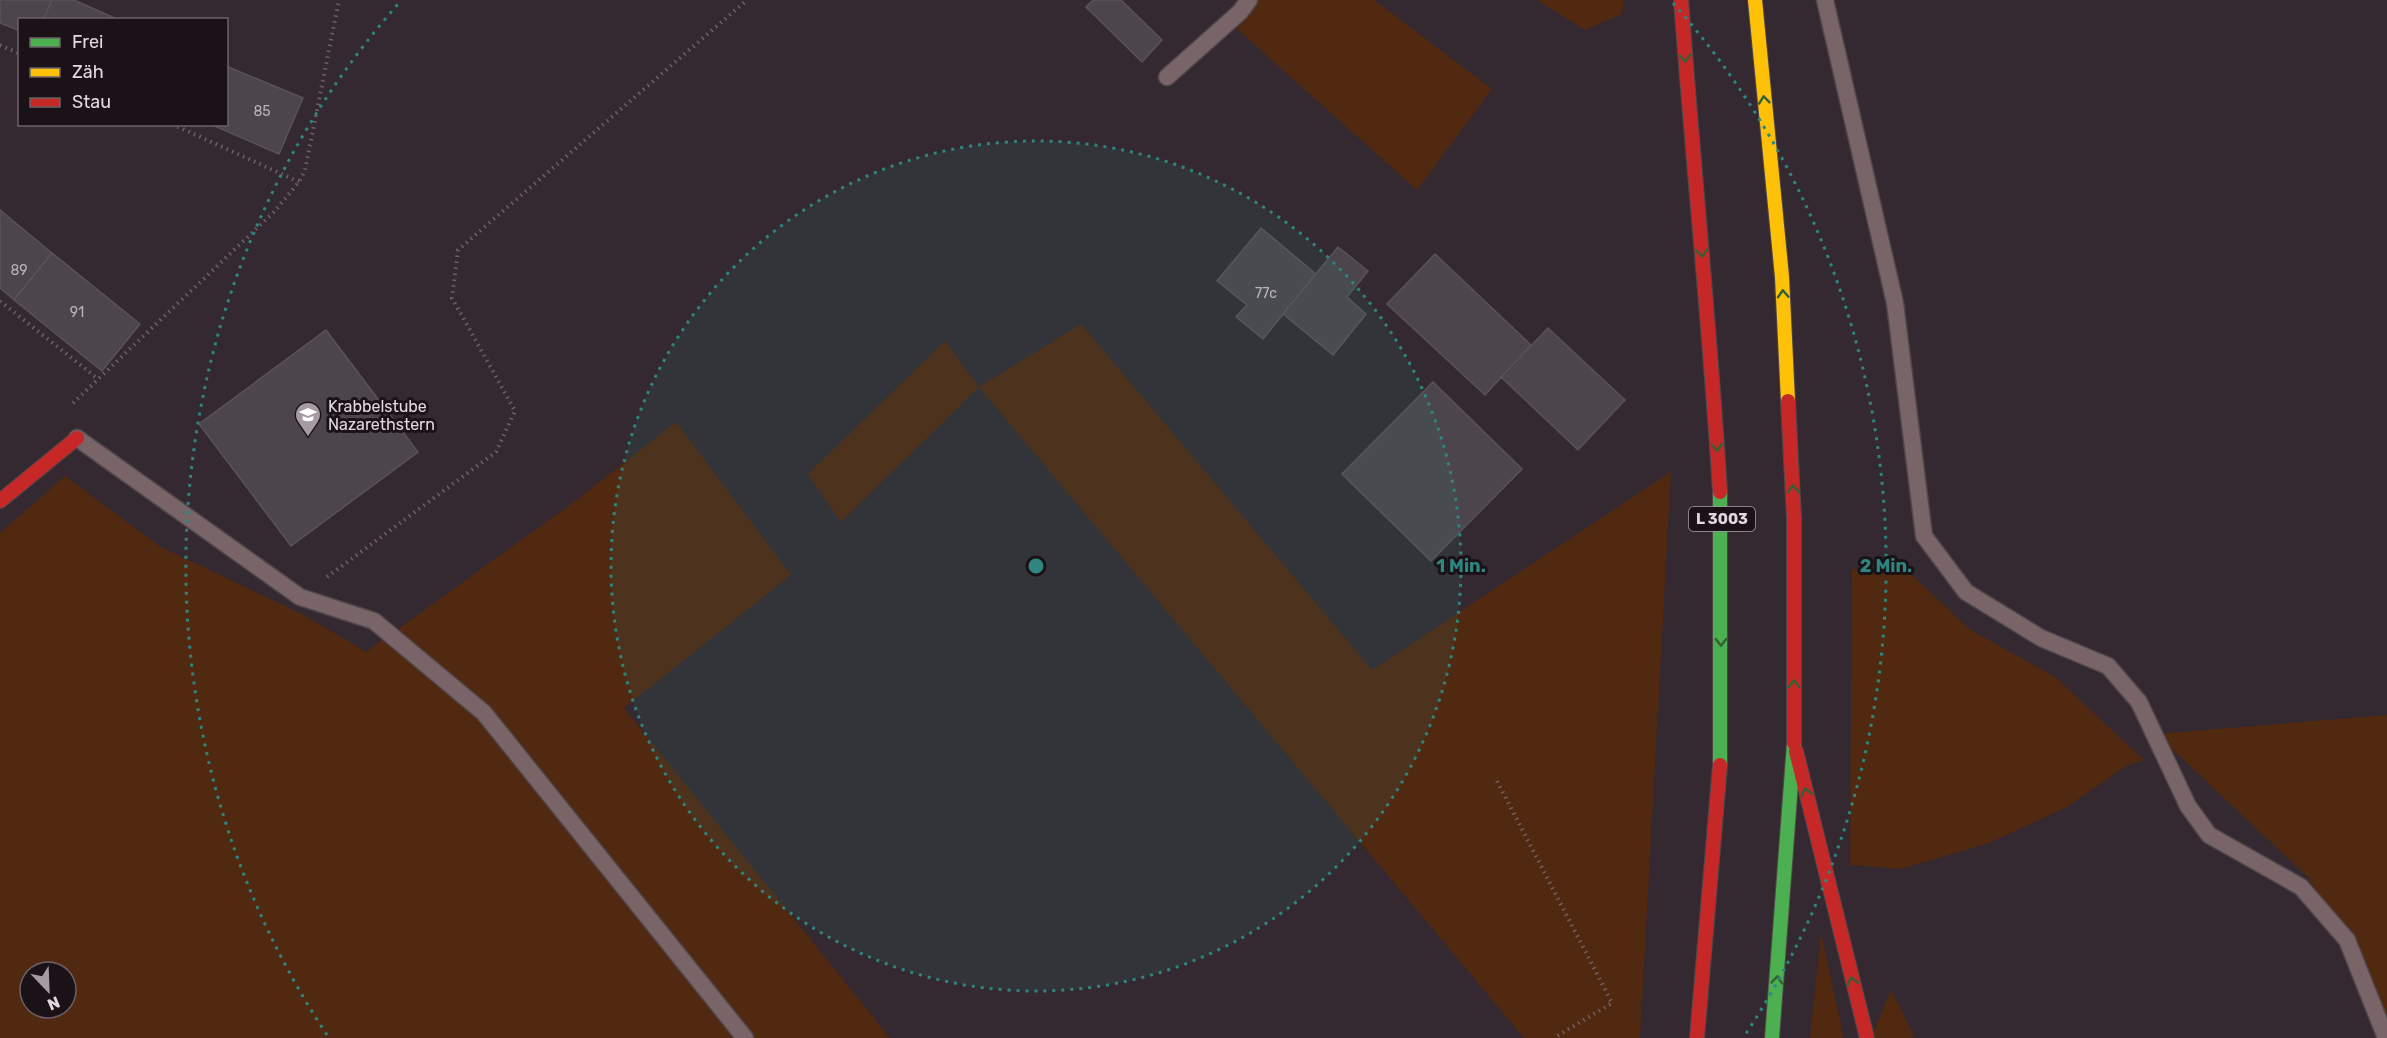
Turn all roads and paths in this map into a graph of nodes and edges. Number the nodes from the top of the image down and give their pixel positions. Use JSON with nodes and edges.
{"nodes":[{"id":1,"x":339,"y":0,"type":"edge"},
{"id":2,"x":747,"y":0,"type":"edge"},
{"id":3,"x":1249,"y":0,"type":"edge"},
{"id":4,"x":1681,"y":0,"type":"edge"},
{"id":5,"x":1755,"y":0,"type":"edge"},
{"id":6,"x":1825,"y":0,"type":"edge"},
{"id":7,"x":0,"y":45,"type":"edge"},
{"id":8,"x":18,"y":53,"type":"edge"},
{"id":9,"x":1167,"y":77,"type":"dead end"},
{"id":10,"x":176,"y":126,"type":"edge"},
{"id":11,"x":299,"y":182,"type":"junction"},
{"id":12,"x":0,"y":301,"type":"edge"},
{"id":13,"x":99,"y":379,"type":"junction"},
{"id":14,"x":77,"y":438,"type":"junction"},
{"id":15,"x":0,"y":501,"type":"edge"},
{"id":16,"x":300,"y":597,"type":"junction"},
{"id":17,"x":1794,"y":743,"type":"junction"},
{"id":18,"x":1497,"y":781,"type":"dead end"},
{"id":19,"x":745,"y":1038,"type":"edge"},
{"id":20,"x":1554,"y":1038,"type":"edge"},
{"id":21,"x":1697,"y":1038,"type":"edge"},
{"id":22,"x":1772,"y":1038,"type":"edge"},
{"id":23,"x":1867,"y":1038,"type":"edge"},
{"id":24,"x":2386,"y":1038,"type":"edge"}],
"edges":[{"from":1,"to":11,"type":"path"},
{"from":2,"to":16,"type":"path"},
{"from":3,"to":9,"type":"lane"},
{"from":4,"to":21,"type":"main road","number":"L 3003","one_way":true},
{"from":17,"to":5,"type":"main road","one_way":true},
{"from":6,"to":24,"type":"lane"},
{"from":7,"to":8,"type":"path"},
{"from":10,"to":11,"type":"path"},
{"from":11,"to":13,"type":"path"},
{"from":12,"to":13,"type":"path"},
{"from":13,"to":14,"type":"path"},
{"from":14,"to":15,"type":"main road"},
{"from":14,"to":16,"type":"lane"},
{"from":16,"to":19,"type":"lane"},
{"from":22,"to":17,"type":"main road","one_way":true},
{"from":23,"to":17,"type":"main road","one_way":true},
{"from":18,"to":20,"type":"path"}]}
